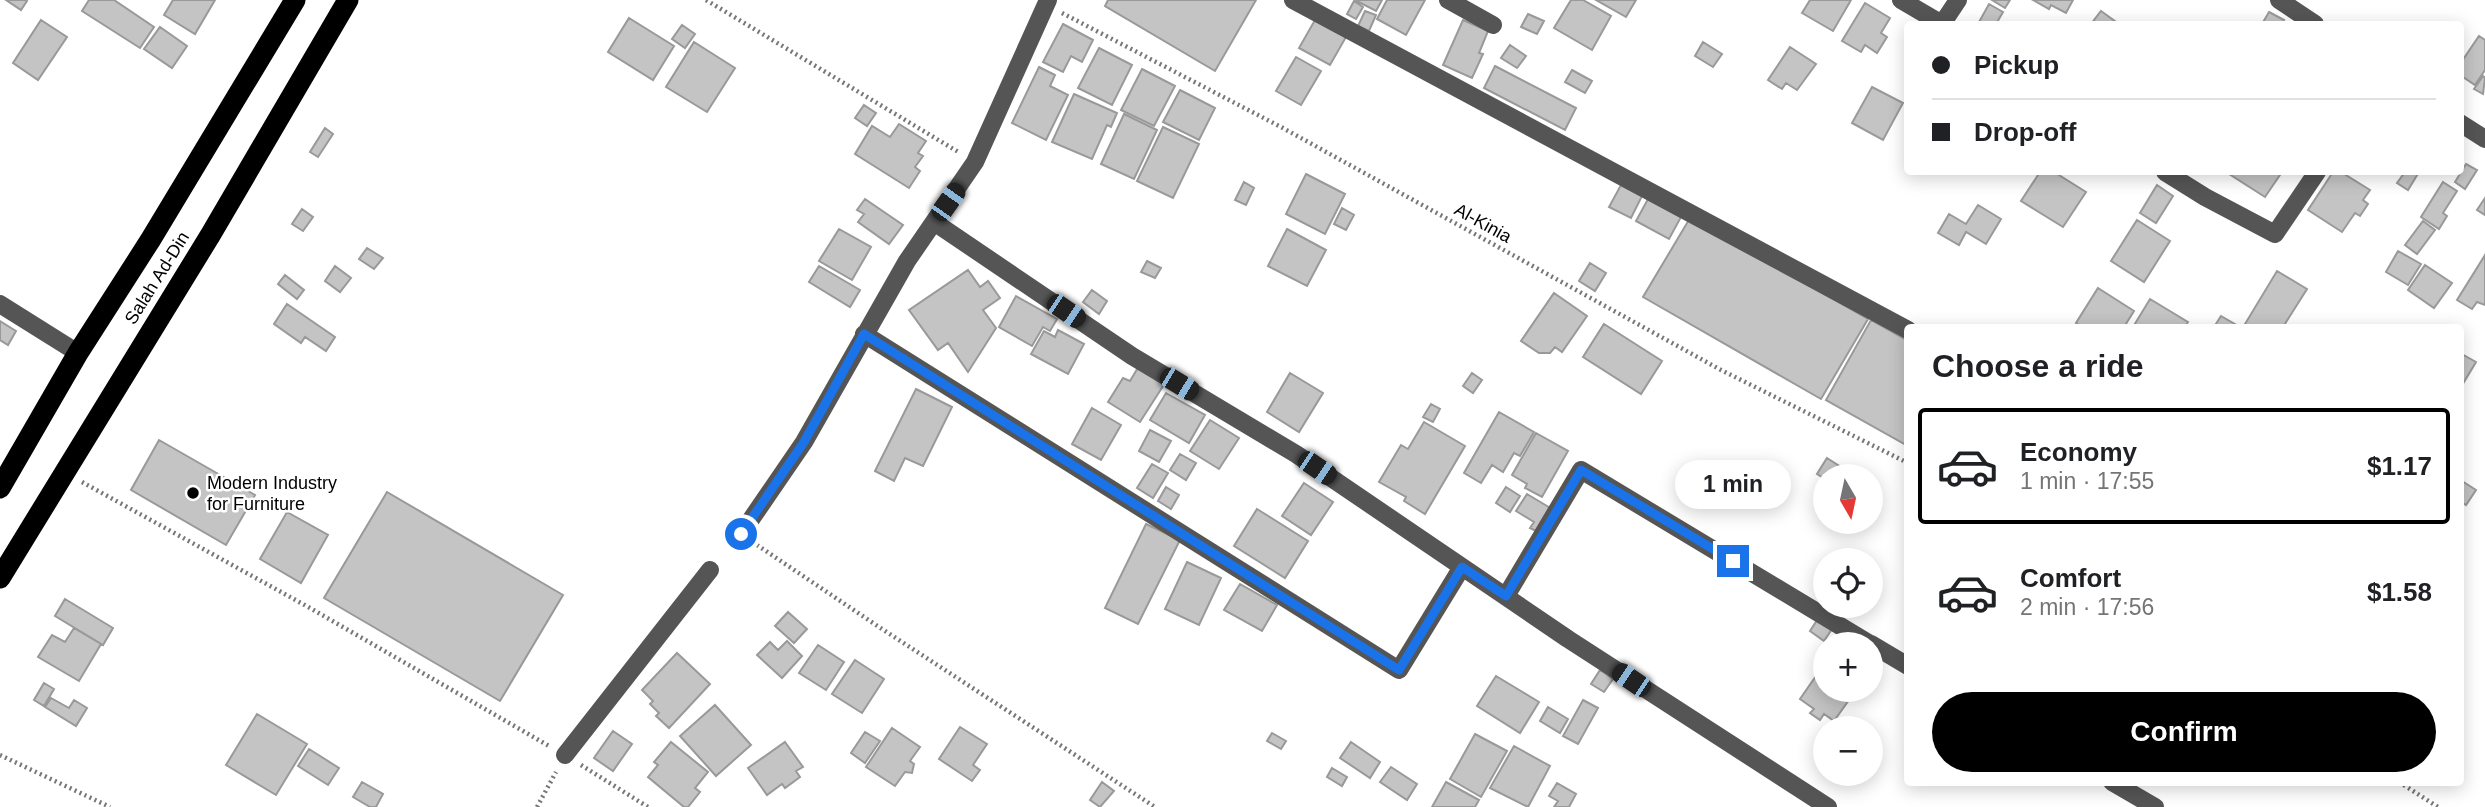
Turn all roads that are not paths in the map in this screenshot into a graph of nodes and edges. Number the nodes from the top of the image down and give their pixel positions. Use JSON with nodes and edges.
{"nodes":[{"id":1,"x":348,"y":0,"type":"edge"},
{"id":2,"x":1293,"y":0,"type":"edge"},
{"id":3,"x":1901,"y":0,"type":"edge"},
{"id":4,"x":1958,"y":0,"type":"edge"},
{"id":5,"x":2278,"y":0,"type":"edge"},
{"id":6,"x":292,"y":1,"type":"edge"},
{"id":7,"x":1048,"y":3,"type":"edge"},
{"id":8,"x":1459,"y":3,"type":"edge"},
{"id":9,"x":1937,"y":21,"type":"edge"},
{"id":10,"x":1944,"y":21,"type":"edge"},
{"id":11,"x":2310,"y":21,"type":"edge"},
{"id":12,"x":1493,"y":24,"type":"dead end"},
{"id":13,"x":2464,"y":126,"type":"edge"},
{"id":14,"x":2485,"y":139,"type":"edge"},
{"id":15,"x":2170,"y":175,"type":"edge"},
{"id":16,"x":2315,"y":175,"type":"edge"},
{"id":17,"x":934,"y":222,"type":"junction"},
{"id":18,"x":0,"y":304,"type":"edge"},
{"id":19,"x":1904,"y":328,"type":"edge"},
{"id":20,"x":864,"y":334,"type":"junction"},
{"id":21,"x":78,"y":353,"type":"junction"},
{"id":22,"x":0,"y":488,"type":"edge"},
{"id":23,"x":741,"y":534,"type":"road end"},
{"id":24,"x":1462,"y":567,"type":"junction"},
{"id":25,"x":710,"y":570,"type":"dead end"},
{"id":26,"x":0,"y":578,"type":"edge"},
{"id":27,"x":1506,"y":596,"type":"junction"},
{"id":28,"x":1851,"y":632,"type":"edge"},
{"id":29,"x":1883,"y":651,"type":"edge"},
{"id":30,"x":1904,"y":664,"type":"edge"},
{"id":31,"x":565,"y":755,"type":"road end"},
{"id":32,"x":2119,"y":786,"type":"edge"},
{"id":33,"x":1828,"y":807,"type":"edge"},
{"id":34,"x":2155,"y":807,"type":"edge"}],
"edges":[{"from":1,"to":26,"type":"highway","name":"Salah Ad-Din"},
{"from":2,"to":19,"type":"street"},
{"from":3,"to":9,"type":"street"},
{"from":4,"to":10,"type":"street"},
{"from":5,"to":11,"type":"street"},
{"from":6,"to":21,"type":"highway","name":"Salah Ad-Din"},
{"from":7,"to":17,"type":"street"},
{"from":8,"to":12,"type":"street"},
{"from":13,"to":14,"type":"street"},
{"from":15,"to":16,"type":"street"},
{"from":17,"to":20,"type":"street"},
{"from":17,"to":24,"type":"street"},
{"from":18,"to":21,"type":"street"},
{"from":20,"to":23,"type":"street"},
{"from":20,"to":24,"type":"street"},
{"from":21,"to":22,"type":"highway","name":"Salah Ad-Din"},
{"from":24,"to":27,"type":"street"},
{"from":25,"to":31,"type":"street"},
{"from":27,"to":28,"type":"street"},
{"from":27,"to":33,"type":"street"},
{"from":29,"to":30,"type":"street"},
{"from":32,"to":34,"type":"street"}]}
